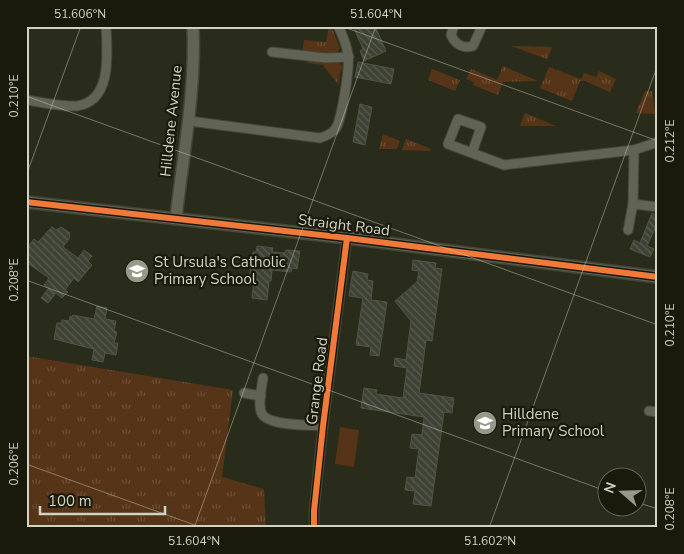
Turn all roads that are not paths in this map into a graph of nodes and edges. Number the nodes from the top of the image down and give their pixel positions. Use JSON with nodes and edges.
{"nodes":[{"id":1,"x":106,"y":26,"type":"edge"},
{"id":2,"x":193,"y":26,"type":"edge"},
{"id":3,"x":338,"y":26,"type":"edge"},
{"id":4,"x":454,"y":26,"type":"edge"},
{"id":5,"x":482,"y":26,"type":"edge"},
{"id":6,"x":272,"y":52,"type":"dead end"},
{"id":7,"x":349,"y":57,"type":"junction"},
{"id":8,"x":26,"y":100,"type":"edge"},
{"id":9,"x":189,"y":121,"type":"junction"},
{"id":10,"x":658,"y":142,"type":"edge"},
{"id":11,"x":634,"y":150,"type":"junction"},
{"id":12,"x":472,"y":153,"type":"dead end"},
{"id":13,"x":26,"y":202,"type":"edge"},
{"id":14,"x":633,"y":204,"type":"junction"},
{"id":15,"x":658,"y":207,"type":"edge"},
{"id":16,"x":176,"y":218,"type":"junction"},
{"id":17,"x":628,"y":230,"type":"dead end"},
{"id":18,"x":347,"y":238,"type":"junction"},
{"id":19,"x":658,"y":277,"type":"edge"},
{"id":20,"x":263,"y":378,"type":"dead end"},
{"id":21,"x":244,"y":393,"type":"dead end"},
{"id":22,"x":261,"y":396,"type":"junction"},
{"id":23,"x":323,"y":426,"type":"junction"},
{"id":24,"x":314,"y":528,"type":"edge"}],
"edges":[{"from":1,"to":8,"type":"street"},
{"from":2,"to":9,"type":"street","name":"Hilldene Avenue"},
{"from":3,"to":7,"type":"street"},
{"from":4,"to":5,"type":"street"},
{"from":6,"to":7,"type":"street"},
{"from":7,"to":9,"type":"street"},
{"from":9,"to":16,"type":"street","name":"Hilldene Avenue"},
{"from":10,"to":11,"type":"street"},
{"from":11,"to":12,"type":"street"},
{"from":11,"to":14,"type":"street"},
{"from":13,"to":16,"type":"street","name":"Straight Road"},
{"from":14,"to":15,"type":"street"},
{"from":14,"to":17,"type":"street"},
{"from":16,"to":18,"type":"street","name":"Straight Road"},
{"from":18,"to":19,"type":"street","name":"Straight Road"},
{"from":18,"to":23,"type":"street","name":"Grange Road"},
{"from":20,"to":22,"type":"street"},
{"from":21,"to":22,"type":"street"},
{"from":22,"to":23,"type":"street"},
{"from":23,"to":24,"type":"street","name":"Grange Road"}]}
